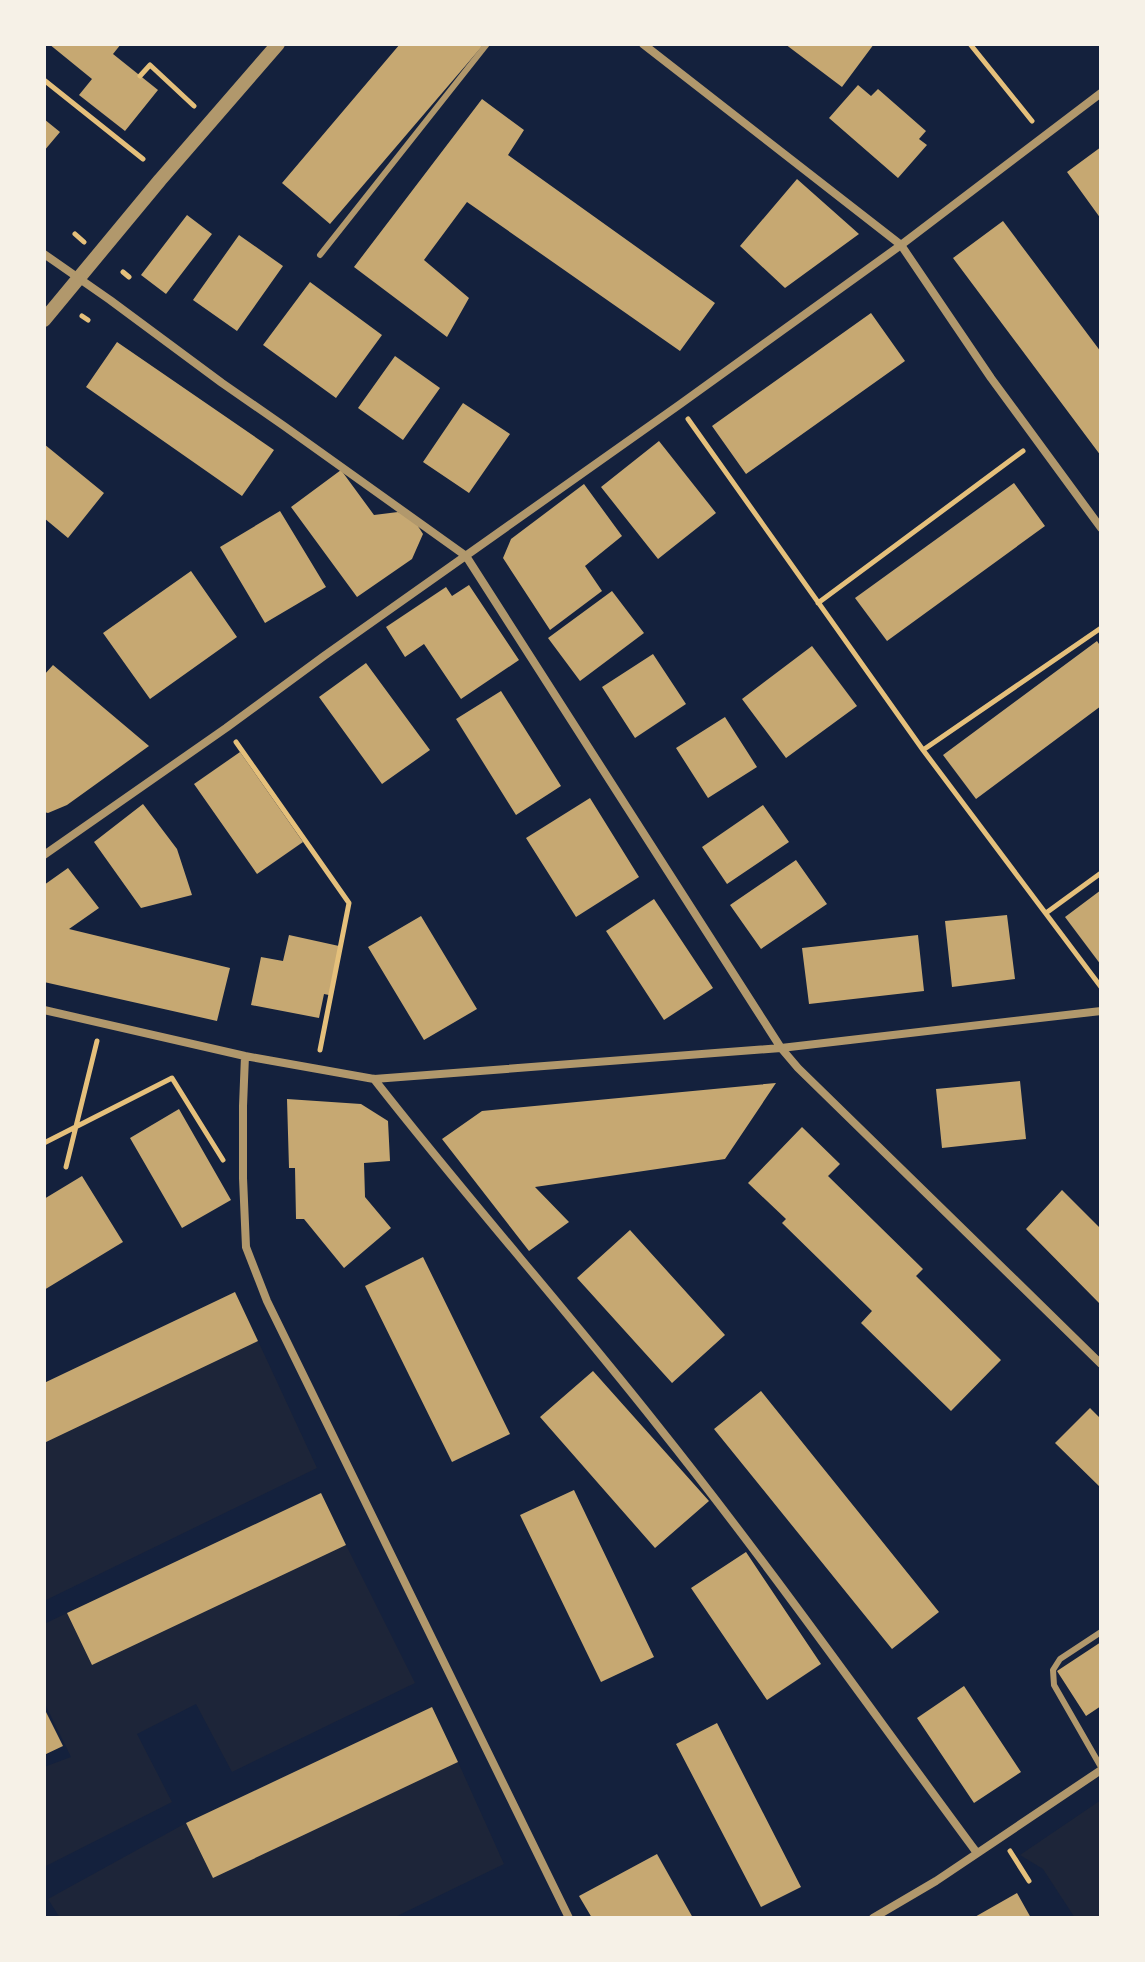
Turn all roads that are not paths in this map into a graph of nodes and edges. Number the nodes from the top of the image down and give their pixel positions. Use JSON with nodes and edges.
{"nodes":[{"id":1,"x":278,"y":44,"type":"edge"},
{"id":2,"x":487,"y":44,"type":"edge"},
{"id":3,"x":643,"y":44,"type":"edge"},
{"id":4,"x":1101,"y":93,"type":"edge"},
{"id":5,"x":901,"y":245,"type":"junction"},
{"id":6,"x":44,"y":254,"type":"edge"},
{"id":7,"x":320,"y":255,"type":"dead end"},
{"id":8,"x":78,"y":279,"type":"junction"},
{"id":9,"x":44,"y":320,"type":"edge"},
{"id":10,"x":1101,"y":528,"type":"edge"},
{"id":11,"x":466,"y":556,"type":"junction"},
{"id":12,"x":44,"y":855,"type":"edge"},
{"id":13,"x":44,"y":1010,"type":"edge"},
{"id":14,"x":1101,"y":1011,"type":"edge"},
{"id":15,"x":781,"y":1048,"type":"junction"},
{"id":16,"x":245,"y":1056,"type":"junction"},
{"id":17,"x":374,"y":1079,"type":"junction"},
{"id":18,"x":1101,"y":1364,"type":"edge"},
{"id":19,"x":1101,"y":1632,"type":"edge"},
{"id":20,"x":1101,"y":1768,"type":"edge"},
{"id":21,"x":977,"y":1853,"type":"junction"},
{"id":22,"x":569,"y":1918,"type":"edge"},
{"id":23,"x":873,"y":1918,"type":"edge"}],
"edges":[{"from":1,"to":8,"type":"street"},
{"from":2,"to":7,"type":"lane"},
{"from":3,"to":5,"type":"street"},
{"from":4,"to":5,"type":"street"},
{"from":5,"to":10,"type":"street"},
{"from":5,"to":11,"type":"street"},
{"from":6,"to":8,"type":"street"},
{"from":8,"to":9,"type":"street"},
{"from":8,"to":11,"type":"street"},
{"from":11,"to":12,"type":"street"},
{"from":11,"to":15,"type":"street"},
{"from":13,"to":16,"type":"street"},
{"from":14,"to":15,"type":"street"},
{"from":15,"to":17,"type":"street"},
{"from":15,"to":18,"type":"street"},
{"from":16,"to":17,"type":"street"},
{"from":16,"to":22,"type":"street"},
{"from":17,"to":21,"type":"street"},
{"from":19,"to":20,"type":"lane"},
{"from":20,"to":21,"type":"street"},
{"from":21,"to":23,"type":"street"}]}
